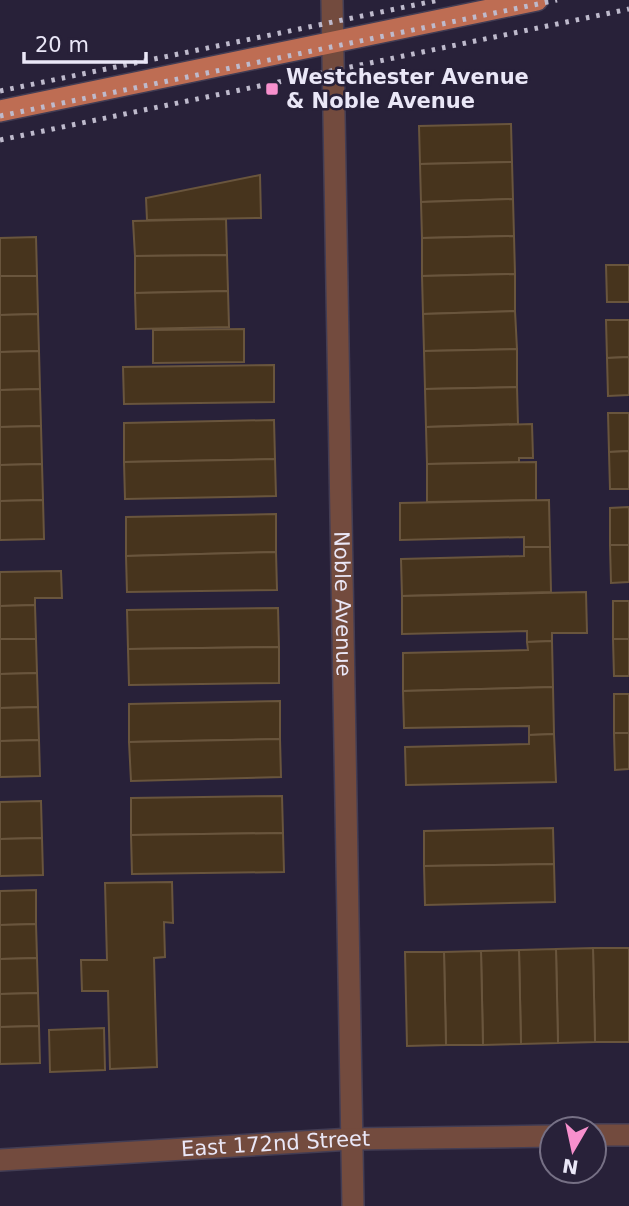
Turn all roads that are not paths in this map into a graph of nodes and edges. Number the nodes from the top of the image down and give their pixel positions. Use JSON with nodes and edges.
{"nodes":[{"id":1,"x":332,"y":0,"type":"edge"},
{"id":2,"x":537,"y":0,"type":"edge"},
{"id":3,"x":333,"y":42,"type":"junction"},
{"id":4,"x":0,"y":111,"type":"edge"},
{"id":5,"x":608,"y":1135,"type":"edge"},
{"id":6,"x":629,"y":1135,"type":"edge"},
{"id":7,"x":538,"y":1136,"type":"edge"},
{"id":8,"x":352,"y":1139,"type":"junction"},
{"id":9,"x":0,"y":1160,"type":"edge"},
{"id":10,"x":354,"y":1206,"type":"edge"}],
"edges":[{"from":1,"to":3,"type":"street","name":"Noble Avenue"},
{"from":2,"to":3,"type":"main road"},
{"from":3,"to":4,"type":"main road"},
{"from":3,"to":8,"type":"street","name":"Noble Avenue"},
{"from":5,"to":6,"type":"street"},
{"from":7,"to":8,"type":"street","name":"East 172nd Street"},
{"from":8,"to":9,"type":"street","name":"East 172nd Street"},
{"from":8,"to":10,"type":"street","name":"Noble Avenue"}]}
